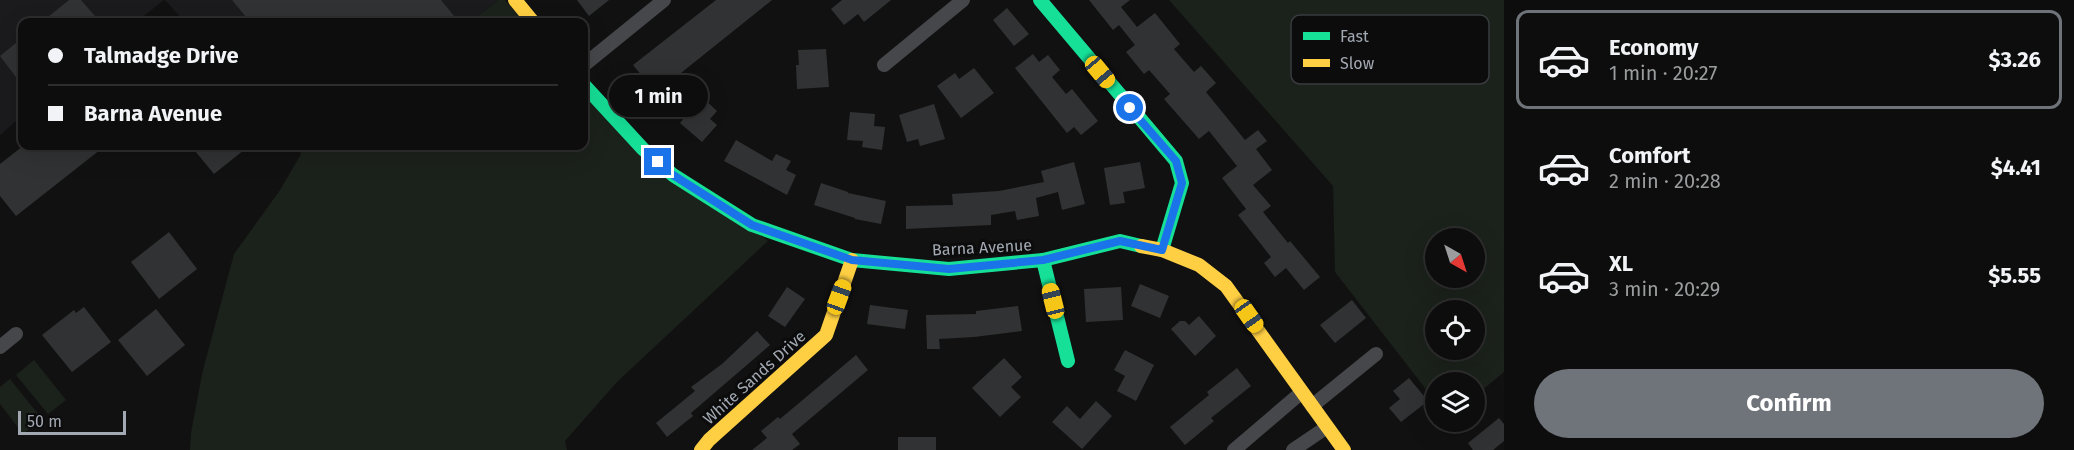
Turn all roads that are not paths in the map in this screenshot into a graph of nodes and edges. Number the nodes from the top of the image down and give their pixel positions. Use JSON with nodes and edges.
{"nodes":[{"id":1,"x":515,"y":0,"type":"edge"},
{"id":2,"x":664,"y":0,"type":"edge"},
{"id":3,"x":963,"y":0,"type":"edge"},
{"id":4,"x":1040,"y":0,"type":"edge"},
{"id":5,"x":530,"y":18,"type":"edge"},
{"id":6,"x":588,"y":62,"type":"edge"},
{"id":7,"x":884,"y":65,"type":"dead end"},
{"id":8,"x":588,"y":89,"type":"edge"},
{"id":9,"x":1162,"y":250,"type":"junction"},
{"id":10,"x":852,"y":260,"type":"junction"},
{"id":11,"x":1043,"y":260,"type":"junction"},
{"id":12,"x":16,"y":334,"type":"dead end"},
{"id":13,"x":0,"y":346,"type":"edge"},
{"id":14,"x":1376,"y":354,"type":"dead end"},
{"id":15,"x":1068,"y":361,"type":"dead end"},
{"id":16,"x":1302,"y":392,"type":"junction"},
{"id":17,"x":1312,"y":406,"type":"junction"},
{"id":18,"x":1327,"y":427,"type":"junction"},
{"id":19,"x":701,"y":450,"type":"edge"},
{"id":20,"x":1234,"y":450,"type":"edge"},
{"id":21,"x":1293,"y":450,"type":"edge"},
{"id":22,"x":1344,"y":450,"type":"edge"}],
"edges":[{"from":1,"to":5,"type":"street"},
{"from":2,"to":6,"type":"street"},
{"from":3,"to":7,"type":"street"},
{"from":4,"to":9,"type":"street"},
{"from":8,"to":10,"type":"street","name":"Barna Avenue"},
{"from":9,"to":11,"type":"street","name":"Barna Avenue"},
{"from":9,"to":16,"type":"street","name":"Barna Avenue"},
{"from":10,"to":11,"type":"street","name":"Barna Avenue"},
{"from":10,"to":19,"type":"street","name":"White Sands Drive"},
{"from":11,"to":15,"type":"street"},
{"from":12,"to":13,"type":"street"},
{"from":14,"to":17,"type":"street"},
{"from":16,"to":17,"type":"street","name":"Barna Avenue"},
{"from":16,"to":20,"type":"street"},
{"from":17,"to":18,"type":"street","name":"Barna Avenue"},
{"from":18,"to":21,"type":"street"},
{"from":18,"to":22,"type":"street","name":"Barna Avenue"}]}
